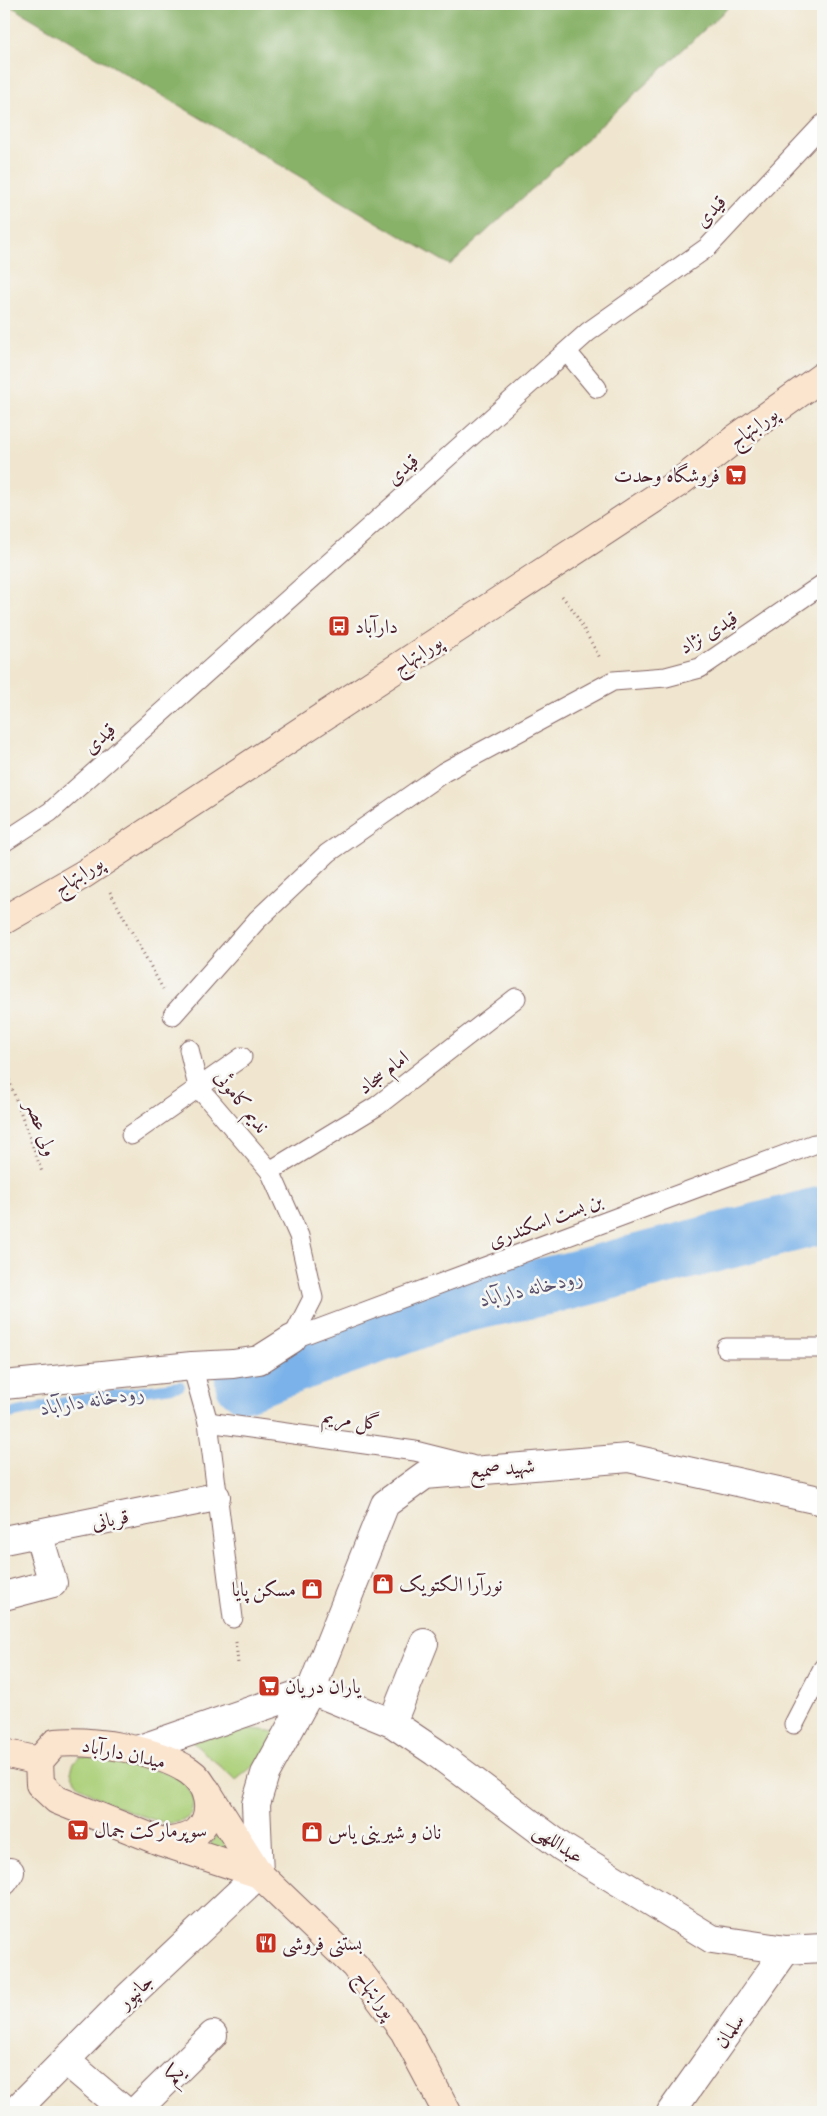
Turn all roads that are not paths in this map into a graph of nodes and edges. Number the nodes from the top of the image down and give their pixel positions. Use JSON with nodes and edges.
{"nodes":[{"id":1,"x":823,"y":124,"type":"edge"},
{"id":2,"x":568,"y":352,"type":"junction"},
{"id":3,"x":823,"y":376,"type":"edge"},
{"id":4,"x":597,"y":388,"type":"dead end"},
{"id":5,"x":823,"y":584,"type":"edge"},
{"id":6,"x":4,"y":842,"type":"edge"},
{"id":7,"x":4,"y":920,"type":"edge"},
{"id":8,"x":516,"y":998,"type":"dead end"},
{"id":9,"x":174,"y":1015,"type":"road end"},
{"id":10,"x":189,"y":1049,"type":"dead end"},
{"id":11,"x":242,"y":1058,"type":"dead end"},
{"id":12,"x":198,"y":1087,"type":"junction"},
{"id":13,"x":131,"y":1134,"type":"dead end"},
{"id":14,"x":814,"y":1144,"type":"dead end"},
{"id":15,"x":270,"y":1172,"type":"junction"},
{"id":16,"x":292,"y":1339,"type":"junction"},
{"id":17,"x":726,"y":1348,"type":"dead end"},
{"id":18,"x":823,"y":1348,"type":"edge"},
{"id":19,"x":192,"y":1366,"type":"junction"},
{"id":20,"x":4,"y":1385,"type":"edge"},
{"id":21,"x":208,"y":1422,"type":"junction"},
{"id":22,"x":487,"y":1469,"type":"junction"},
{"id":23,"x":216,"y":1497,"type":"junction"},
{"id":24,"x":823,"y":1502,"type":"edge"},
{"id":25,"x":38,"y":1533,"type":"junction"},
{"id":26,"x":4,"y":1540,"type":"edge"},
{"id":27,"x":4,"y":1596,"type":"edge"},
{"id":28,"x":233,"y":1618,"type":"dead end"},
{"id":29,"x":424,"y":1643,"type":"dead end"},
{"id":30,"x":823,"y":1668,"type":"edge"},
{"id":31,"x":311,"y":1690,"type":"junction"},
{"id":32,"x":392,"y":1723,"type":"junction"},
{"id":33,"x":794,"y":1724,"type":"dead end"},
{"id":34,"x":134,"y":1751,"type":"junction"},
{"id":35,"x":4,"y":1753,"type":"edge"},
{"id":36,"x":39,"y":1761,"type":"junction"},
{"id":37,"x":200,"y":1781,"type":"junction"},
{"id":38,"x":162,"y":1842,"type":"junction"},
{"id":39,"x":259,"y":1874,"type":"junction"},
{"id":40,"x":823,"y":1948,"type":"edge"},
{"id":41,"x":786,"y":1950,"type":"junction"},
{"id":42,"x":213,"y":2035,"type":"dead end"},
{"id":43,"x":66,"y":2062,"type":"junction"},
{"id":44,"x":14,"y":2112,"type":"edge"},
{"id":45,"x":126,"y":2112,"type":"edge"},
{"id":46,"x":134,"y":2112,"type":"edge"},
{"id":47,"x":447,"y":2112,"type":"edge"},
{"id":48,"x":671,"y":2112,"type":"edge"}],
"edges":[{"from":1,"to":2,"type":"lane","name":"قیدی"},
{"from":2,"to":4,"type":"lane"},
{"from":2,"to":6,"type":"lane","name":"قیدی"},
{"from":3,"to":7,"type":"main road","name":"پورابتهاج"},
{"from":5,"to":9,"type":"lane","name":"قیدی نژاد"},
{"from":8,"to":15,"type":"lane","name":"امام سجاد"},
{"from":10,"to":12,"type":"lane","name":"ندیم کاموئی"},
{"from":11,"to":12,"type":"lane"},
{"from":12,"to":13,"type":"lane"},
{"from":12,"to":15,"type":"lane","name":"ندیم کاموئی"},
{"from":14,"to":16,"type":"lane","name":"بن بست اسکندری"},
{"from":15,"to":16,"type":"lane","name":"ندیم کاموئی"},
{"from":16,"to":19,"type":"street"},
{"from":17,"to":18,"type":"lane"},
{"from":19,"to":20,"type":"street"},
{"from":19,"to":21,"type":"lane"},
{"from":21,"to":22,"type":"lane","name":"گل مریم"},
{"from":21,"to":23,"type":"lane"},
{"from":22,"to":24,"type":"street","name":"شهید صمیع"},
{"from":22,"to":31,"type":"street","name":"شهید صمیع"},
{"from":23,"to":25,"type":"street","name":"قربانی"},
{"from":23,"to":28,"type":"lane"},
{"from":25,"to":26,"type":"street","name":"قربانی"},
{"from":25,"to":27,"type":"street"},
{"from":29,"to":32,"type":"street"},
{"from":30,"to":33,"type":"lane"},
{"from":31,"to":32,"type":"street","name":"عبداللهی"},
{"from":31,"to":34,"type":"street"},
{"from":31,"to":39,"type":"street","name":"شهید صمیع"},
{"from":32,"to":41,"type":"street","name":"عبداللهی"},
{"from":34,"to":36,"type":"main road","name":"میدان دارآباد"},
{"from":34,"to":37,"type":"main road","name":"میدان دارآباد"},
{"from":35,"to":36,"type":"main road"},
{"from":36,"to":38,"type":"main road"},
{"from":37,"to":38,"type":"main road"},
{"from":37,"to":39,"type":"main road"},
{"from":38,"to":39,"type":"main road"},
{"from":39,"to":43,"type":"street","name":"جانپور"},
{"from":39,"to":47,"type":"main road","name":"پورابتهاج"},
{"from":40,"to":41,"type":"street","name":"عبداللهی"},
{"from":41,"to":48,"type":"street","name":"سلمان"},
{"from":42,"to":46,"type":"street","name":"یکم"},
{"from":43,"to":44,"type":"street","name":"جانپور"},
{"from":43,"to":45,"type":"street"}]}
